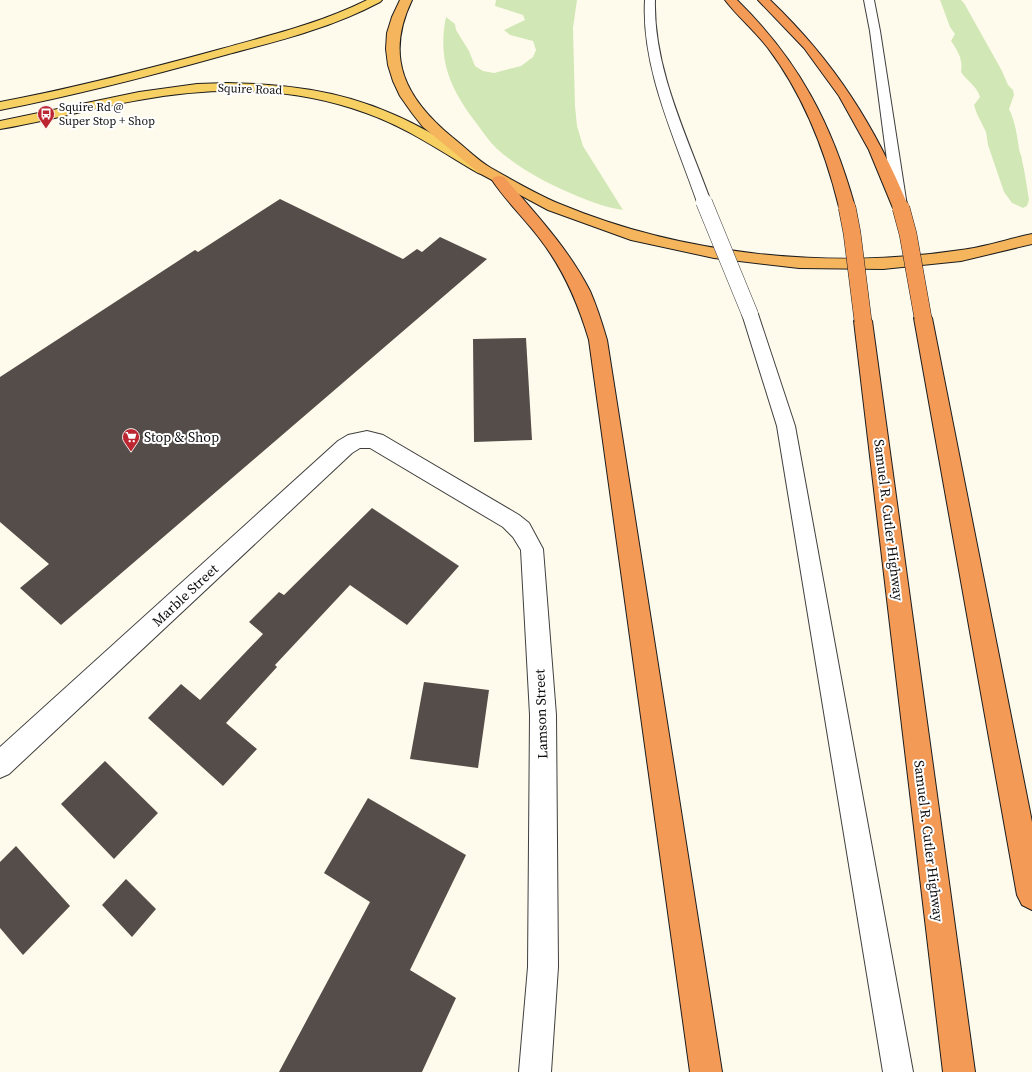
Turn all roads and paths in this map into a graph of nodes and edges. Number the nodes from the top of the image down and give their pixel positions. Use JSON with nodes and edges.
{"nodes":[{"id":1,"x":376,"y":0,"type":"edge"},
{"id":2,"x":406,"y":0,"type":"edge"},
{"id":3,"x":650,"y":0,"type":"edge"},
{"id":4,"x":731,"y":0,"type":"edge"},
{"id":5,"x":764,"y":0,"type":"edge"},
{"id":6,"x":868,"y":0,"type":"edge"},
{"id":7,"x":0,"y":106,"type":"edge"},
{"id":8,"x":0,"y":125,"type":"edge"},
{"id":9,"x":492,"y":176,"type":"junction"},
{"id":10,"x":901,"y":208,"type":"junction"},
{"id":11,"x":1032,"y":239,"type":"edge"},
{"id":12,"x":376,"y":441,"type":"joint"},
{"id":13,"x":0,"y":765,"type":"edge"},
{"id":14,"x":1032,"y":895,"type":"edge"},
{"id":15,"x":535,"y":1072,"type":"edge"},
{"id":16,"x":706,"y":1072,"type":"edge"},
{"id":17,"x":898,"y":1072,"type":"edge"},
{"id":18,"x":958,"y":1072,"type":"edge"}],
"edges":[{"from":1,"to":7,"type":"main road"},
{"from":2,"to":9,"type":"highway"},
{"from":3,"to":17,"type":"lane","bridge":true},
{"from":4,"to":18,"type":"highway","name":"Samuel R. Cutler Highway","bridge":true},
{"from":5,"to":10,"type":"highway"},
{"from":6,"to":10,"type":"lane"},
{"from":8,"to":9,"type":"main road","name":"Squire Road"},
{"from":9,"to":11,"type":"highway"},
{"from":9,"to":16,"type":"highway"},
{"from":10,"to":14,"type":"highway","bridge":true},
{"from":12,"to":13,"type":"street","name":"Marble Street"},
{"from":12,"to":15,"type":"street","name":"Lamson Street"}]}
